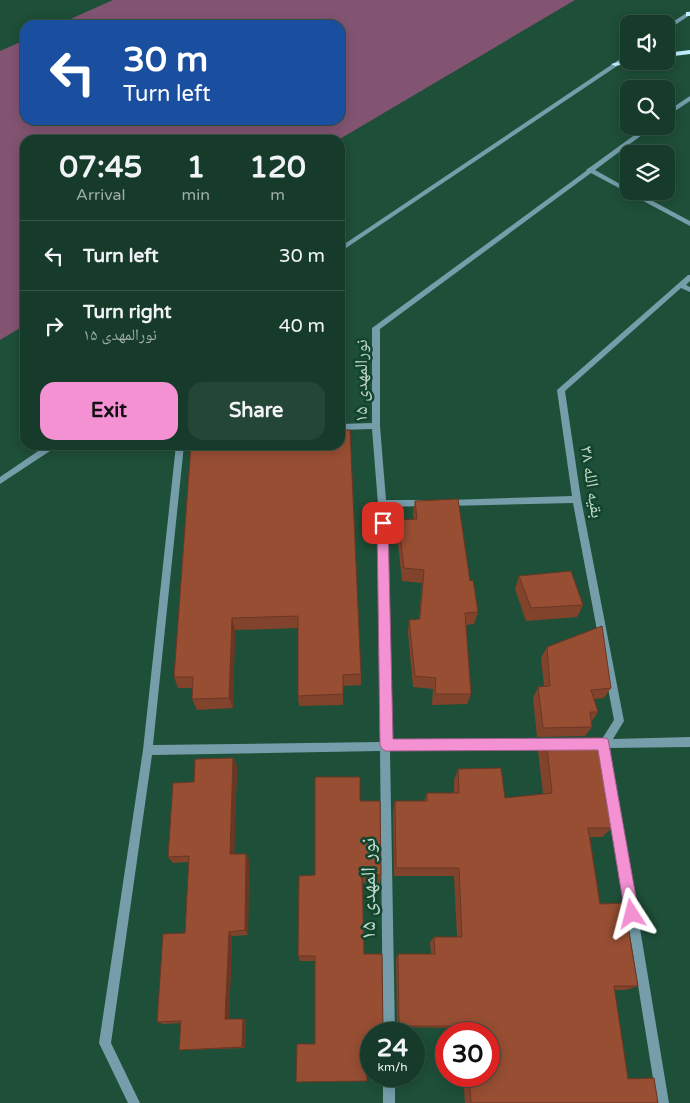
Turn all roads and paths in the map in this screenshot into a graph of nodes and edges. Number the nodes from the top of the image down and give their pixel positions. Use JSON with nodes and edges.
{"nodes":[{"id":1,"x":690,"y":14,"type":"edge"},
{"id":2,"x":675,"y":23,"type":"edge"},
{"id":3,"x":690,"y":52,"type":"edge"},
{"id":4,"x":675,"y":54,"type":"edge"},
{"id":5,"x":620,"y":61,"type":"edge"},
{"id":6,"x":620,"y":63,"type":"edge"},
{"id":7,"x":615,"y":64,"type":"junction"},
{"id":8,"x":690,"y":98,"type":"edge"},
{"id":9,"x":675,"y":109,"type":"edge"},
{"id":10,"x":638,"y":135,"type":"edge"},
{"id":11,"x":588,"y":170,"type":"junction"},
{"id":12,"x":690,"y":224,"type":"edge"},
{"id":13,"x":345,"y":247,"type":"edge"},
{"id":14,"x":690,"y":277,"type":"edge"},
{"id":15,"x":681,"y":285,"type":"junction"},
{"id":16,"x":690,"y":290,"type":"edge"},
{"id":17,"x":376,"y":426,"type":"junction"},
{"id":18,"x":345,"y":427,"type":"edge"},
{"id":19,"x":46,"y":450,"type":"edge"},
{"id":20,"x":179,"y":450,"type":"edge"},
{"id":21,"x":0,"y":481,"type":"edge"},
{"id":22,"x":577,"y":499,"type":"junction"},
{"id":23,"x":431,"y":503,"type":"edge"},
{"id":24,"x":441,"y":503,"type":"edge"},
{"id":25,"x":382,"y":504,"type":"junction"},
{"id":26,"x":690,"y":742,"type":"edge"},
{"id":27,"x":604,"y":744,"type":"junction"},
{"id":28,"x":386,"y":745,"type":"junction"},
{"id":29,"x":148,"y":750,"type":"junction"},
{"id":30,"x":388,"y":1022,"type":"edge"},
{"id":31,"x":389,"y":1087,"type":"edge"},
{"id":32,"x":134,"y":1103,"type":"edge"},
{"id":33,"x":389,"y":1103,"type":"edge"},
{"id":34,"x":663,"y":1103,"type":"edge"}],
"edges":[{"from":1,"to":2,"type":"street"},
{"from":3,"to":4,"type":"main road"},
{"from":5,"to":7,"type":"street"},
{"from":6,"to":7,"type":"main road"},
{"from":7,"to":13,"type":"street"},
{"from":8,"to":9,"type":"street"},
{"from":10,"to":11,"type":"street","name":"نورالمهدی ۱۵"},
{"from":11,"to":12,"type":"street"},
{"from":11,"to":17,"type":"street","name":"نورالمهدی ۱۵"},
{"from":14,"to":15,"type":"street","name":"بقیه الله ۳۸"},
{"from":15,"to":16,"type":"street"},
{"from":15,"to":22,"type":"street","name":"بقیه الله ۳۸"},
{"from":17,"to":18,"type":"street"},
{"from":17,"to":25,"type":"street","name":"نورالمهدی ۱۵"},
{"from":19,"to":21,"type":"street"},
{"from":20,"to":29,"type":"street"},
{"from":22,"to":24,"type":"street"},
{"from":22,"to":27,"type":"street","name":"بقیه الله ۳۸"},
{"from":23,"to":25,"type":"street"},
{"from":25,"to":28,"type":"street","name":"نورالمهدی ۱۵"},
{"from":26,"to":27,"type":"street"},
{"from":27,"to":28,"type":"street"},
{"from":27,"to":34,"type":"street"},
{"from":28,"to":29,"type":"street"},
{"from":28,"to":30,"type":"street","name":"نور المهدی ۱۵"},
{"from":29,"to":32,"type":"street"},
{"from":31,"to":33,"type":"street"}]}
